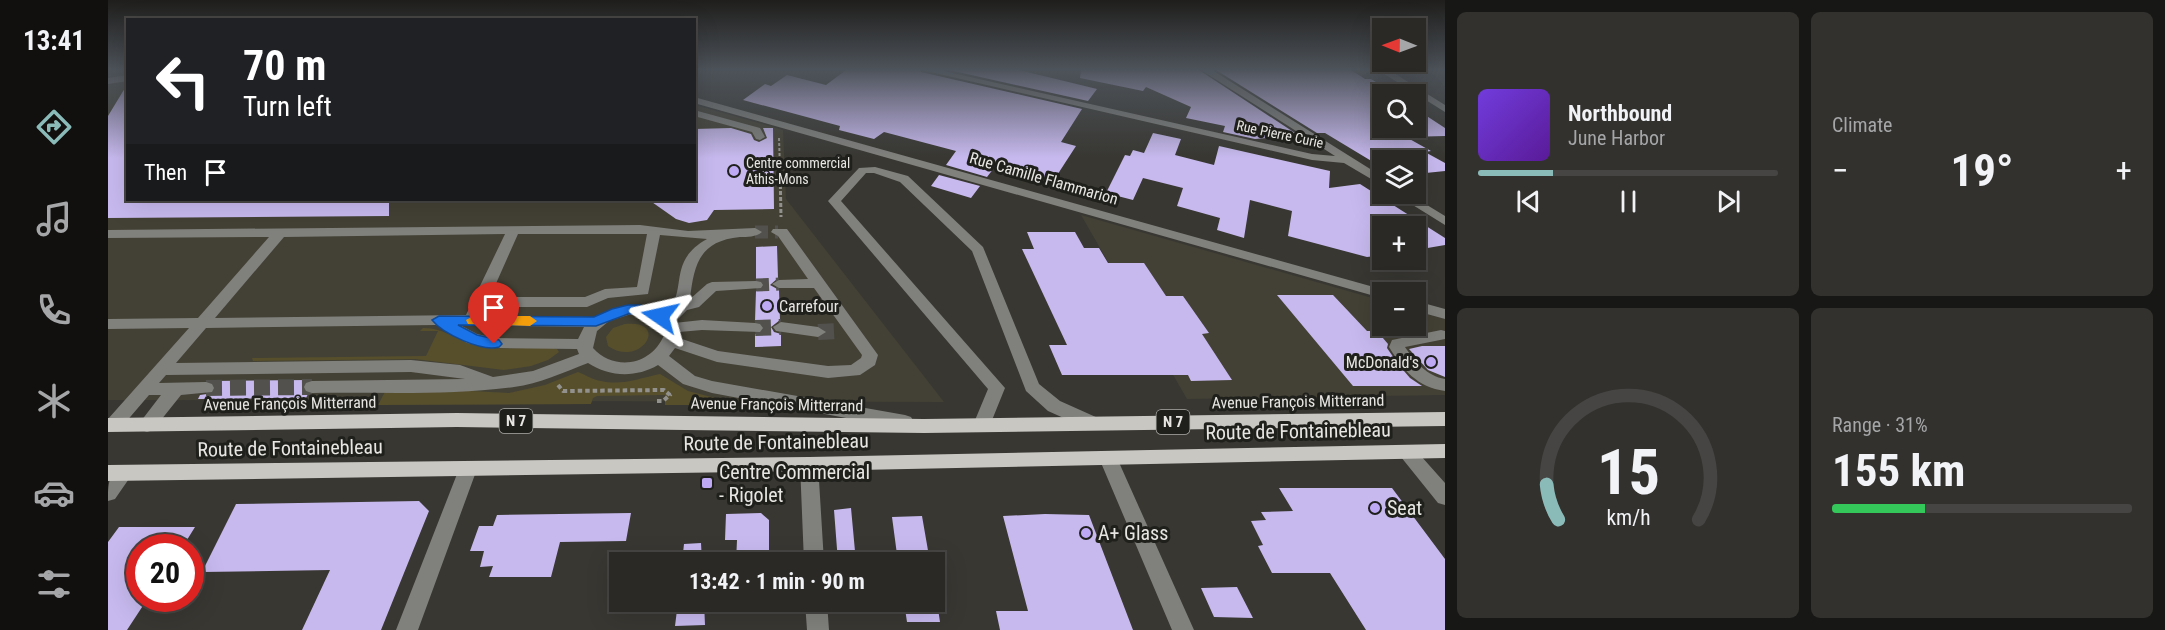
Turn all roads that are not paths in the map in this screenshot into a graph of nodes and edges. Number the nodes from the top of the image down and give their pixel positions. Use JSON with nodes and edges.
{"nodes":[{"id":1,"x":1057,"y":99,"type":"edge"},
{"id":2,"x":1252,"y":99,"type":"edge"},
{"id":3,"x":1430,"y":99,"type":"edge"},
{"id":4,"x":696,"y":100,"type":"edge"},
{"id":5,"x":1445,"y":109,"type":"edge"},
{"id":6,"x":696,"y":114,"type":"edge"},
{"id":7,"x":760,"y":137,"type":"dead end"},
{"id":8,"x":1346,"y":159,"type":"junction"},
{"id":9,"x":1372,"y":175,"type":"edge"},
{"id":10,"x":1417,"y":204,"type":"edge"},
{"id":11,"x":1445,"y":221,"type":"edge"},
{"id":12,"x":513,"y":231,"type":"junction"},
{"id":13,"x":654,"y":231,"type":"junction"},
{"id":14,"x":280,"y":232,"type":"junction"},
{"id":15,"x":755,"y":232,"type":"tunnel mouth"},
{"id":16,"x":780,"y":232,"type":"dead end"},
{"id":17,"x":108,"y":234,"type":"edge"},
{"id":18,"x":724,"y":235,"type":"junction"},
{"id":19,"x":817,"y":283,"type":"junction"},
{"id":20,"x":778,"y":284,"type":"tunnel mouth"},
{"id":21,"x":756,"y":285,"type":"tunnel mouth"},
{"id":22,"x":1372,"y":291,"type":"edge"},
{"id":23,"x":481,"y":302,"type":"junction"},
{"id":24,"x":682,"y":306,"type":"junction"},
{"id":25,"x":1426,"y":309,"type":"edge"},
{"id":26,"x":1445,"y":314,"type":"edge"},
{"id":27,"x":439,"y":320,"type":"junction"},
{"id":28,"x":471,"y":320,"type":"junction"},
{"id":29,"x":596,"y":322,"type":"junction"},
{"id":30,"x":201,"y":323,"type":"junction"},
{"id":31,"x":108,"y":324,"type":"edge"},
{"id":32,"x":781,"y":327,"type":"tunnel mouth"},
{"id":33,"x":755,"y":328,"type":"tunnel mouth"},
{"id":34,"x":670,"y":330,"type":"junction"},
{"id":35,"x":818,"y":332,"type":"tunnel mouth"},
{"id":36,"x":1441,"y":335,"type":"dead end"},
{"id":37,"x":586,"y":350,"type":"junction"},
{"id":38,"x":658,"y":357,"type":"junction"},
{"id":39,"x":162,"y":369,"type":"junction"},
{"id":40,"x":486,"y":381,"type":"junction"},
{"id":41,"x":1445,"y":385,"type":"edge"},
{"id":42,"x":312,"y":387,"type":"tunnel mouth"},
{"id":43,"x":206,"y":388,"type":"tunnel mouth"},
{"id":44,"x":145,"y":389,"type":"junction"},
{"id":45,"x":177,"y":389,"type":"junction"},
{"id":46,"x":1445,"y":419,"type":"edge"},
{"id":47,"x":1092,"y":423,"type":"junction"},
{"id":48,"x":982,"y":424,"type":"junction"},
{"id":49,"x":111,"y":425,"type":"edge"},
{"id":50,"x":147,"y":425,"type":"junction"},
{"id":51,"x":924,"y":426,"type":"junction"},
{"id":52,"x":1445,"y":451,"type":"edge"},
{"id":53,"x":1407,"y":452,"type":"junction"},
{"id":54,"x":1108,"y":458,"type":"junction"},
{"id":55,"x":809,"y":464,"type":"junction"},
{"id":56,"x":468,"y":469,"type":"junction"},
{"id":57,"x":116,"y":473,"type":"edge"},
{"id":58,"x":108,"y":493,"type":"edge"},
{"id":59,"x":1445,"y":497,"type":"edge"},
{"id":60,"x":813,"y":552,"type":"edge"},
{"id":61,"x":817,"y":612,"type":"edge"},
{"id":62,"x":407,"y":630,"type":"edge"},
{"id":63,"x":818,"y":630,"type":"edge"},
{"id":64,"x":1183,"y":630,"type":"edge"}],
"edges":[{"from":1,"to":8,"type":"street","name":"Rue Pierre Curie"},
{"from":2,"to":8,"type":"street"},
{"from":3,"to":5,"type":"street"},
{"from":4,"to":22,"type":"street","name":"Rue Camille Flammarion"},
{"from":6,"to":7,"type":"street"},
{"from":8,"to":9,"type":"street"},
{"from":10,"to":11,"type":"street"},
{"from":12,"to":13,"type":"street"},
{"from":12,"to":14,"type":"street"},
{"from":12,"to":23,"type":"street"},
{"from":13,"to":18,"type":"street"},
{"from":13,"to":23,"type":"street"},
{"from":14,"to":17,"type":"street"},
{"from":14,"to":30,"type":"street"},
{"from":15,"to":18,"type":"street"},
{"from":16,"to":19,"type":"street"},
{"from":18,"to":24,"type":"street"},
{"from":19,"to":20,"type":"street"},
{"from":19,"to":34,"type":"street"},
{"from":21,"to":24,"type":"street"},
{"from":23,"to":28,"type":"street"},
{"from":24,"to":34,"type":"street"},
{"from":25,"to":26,"type":"street"},
{"from":27,"to":28,"type":"street"},
{"from":27,"to":30,"type":"street"},
{"from":27,"to":37,"type":"street"},
{"from":28,"to":29,"type":"street"},
{"from":29,"to":34,"type":"street"},
{"from":29,"to":37,"type":"street"},
{"from":30,"to":31,"type":"street"},
{"from":30,"to":39,"type":"street"},
{"from":32,"to":35,"type":"street"},
{"from":33,"to":34,"type":"street"},
{"from":34,"to":38,"type":"street"},
{"from":36,"to":41,"type":"street"},
{"from":37,"to":38,"type":"street"},
{"from":37,"to":40,"type":"street"},
{"from":38,"to":51,"type":"street"},
{"from":39,"to":40,"type":"street"},
{"from":39,"to":44,"type":"street"},
{"from":40,"to":42,"type":"street"},
{"from":43,"to":45,"type":"street"},
{"from":44,"to":45,"type":"street"},
{"from":44,"to":49,"type":"street"},
{"from":45,"to":50,"type":"street"},
{"from":46,"to":47,"type":"main road","name":"Avenue François Mitterrand","number":"N 7"},
{"from":47,"to":48,"type":"main road","name":"Avenue François Mitterrand","number":"N 7"},
{"from":47,"to":48,"type":"street"},
{"from":48,"to":51,"type":"main road","name":"Avenue François Mitterrand","number":"N 7"},
{"from":49,"to":50,"type":"main road","name":"Avenue François Mitterrand","number":"N 7"},
{"from":50,"to":51,"type":"main road","name":"Avenue François Mitterrand","number":"N 7"},
{"from":52,"to":53,"type":"main road","name":"Route de Fontainebleau","number":"N 7"},
{"from":53,"to":54,"type":"main road","name":"Route de Fontainebleau","number":"N 7"},
{"from":53,"to":59,"type":"street"},
{"from":54,"to":55,"type":"main road","name":"Route de Fontainebleau","number":"N 7"},
{"from":54,"to":64,"type":"street"},
{"from":55,"to":56,"type":"main road","name":"Route de Fontainebleau","number":"N 7"},
{"from":55,"to":60,"type":"street"},
{"from":56,"to":57,"type":"main road","name":"Route de Fontainebleau","number":"N 7"},
{"from":56,"to":62,"type":"street"},
{"from":57,"to":58,"type":"street"},
{"from":61,"to":63,"type":"street"}]}
